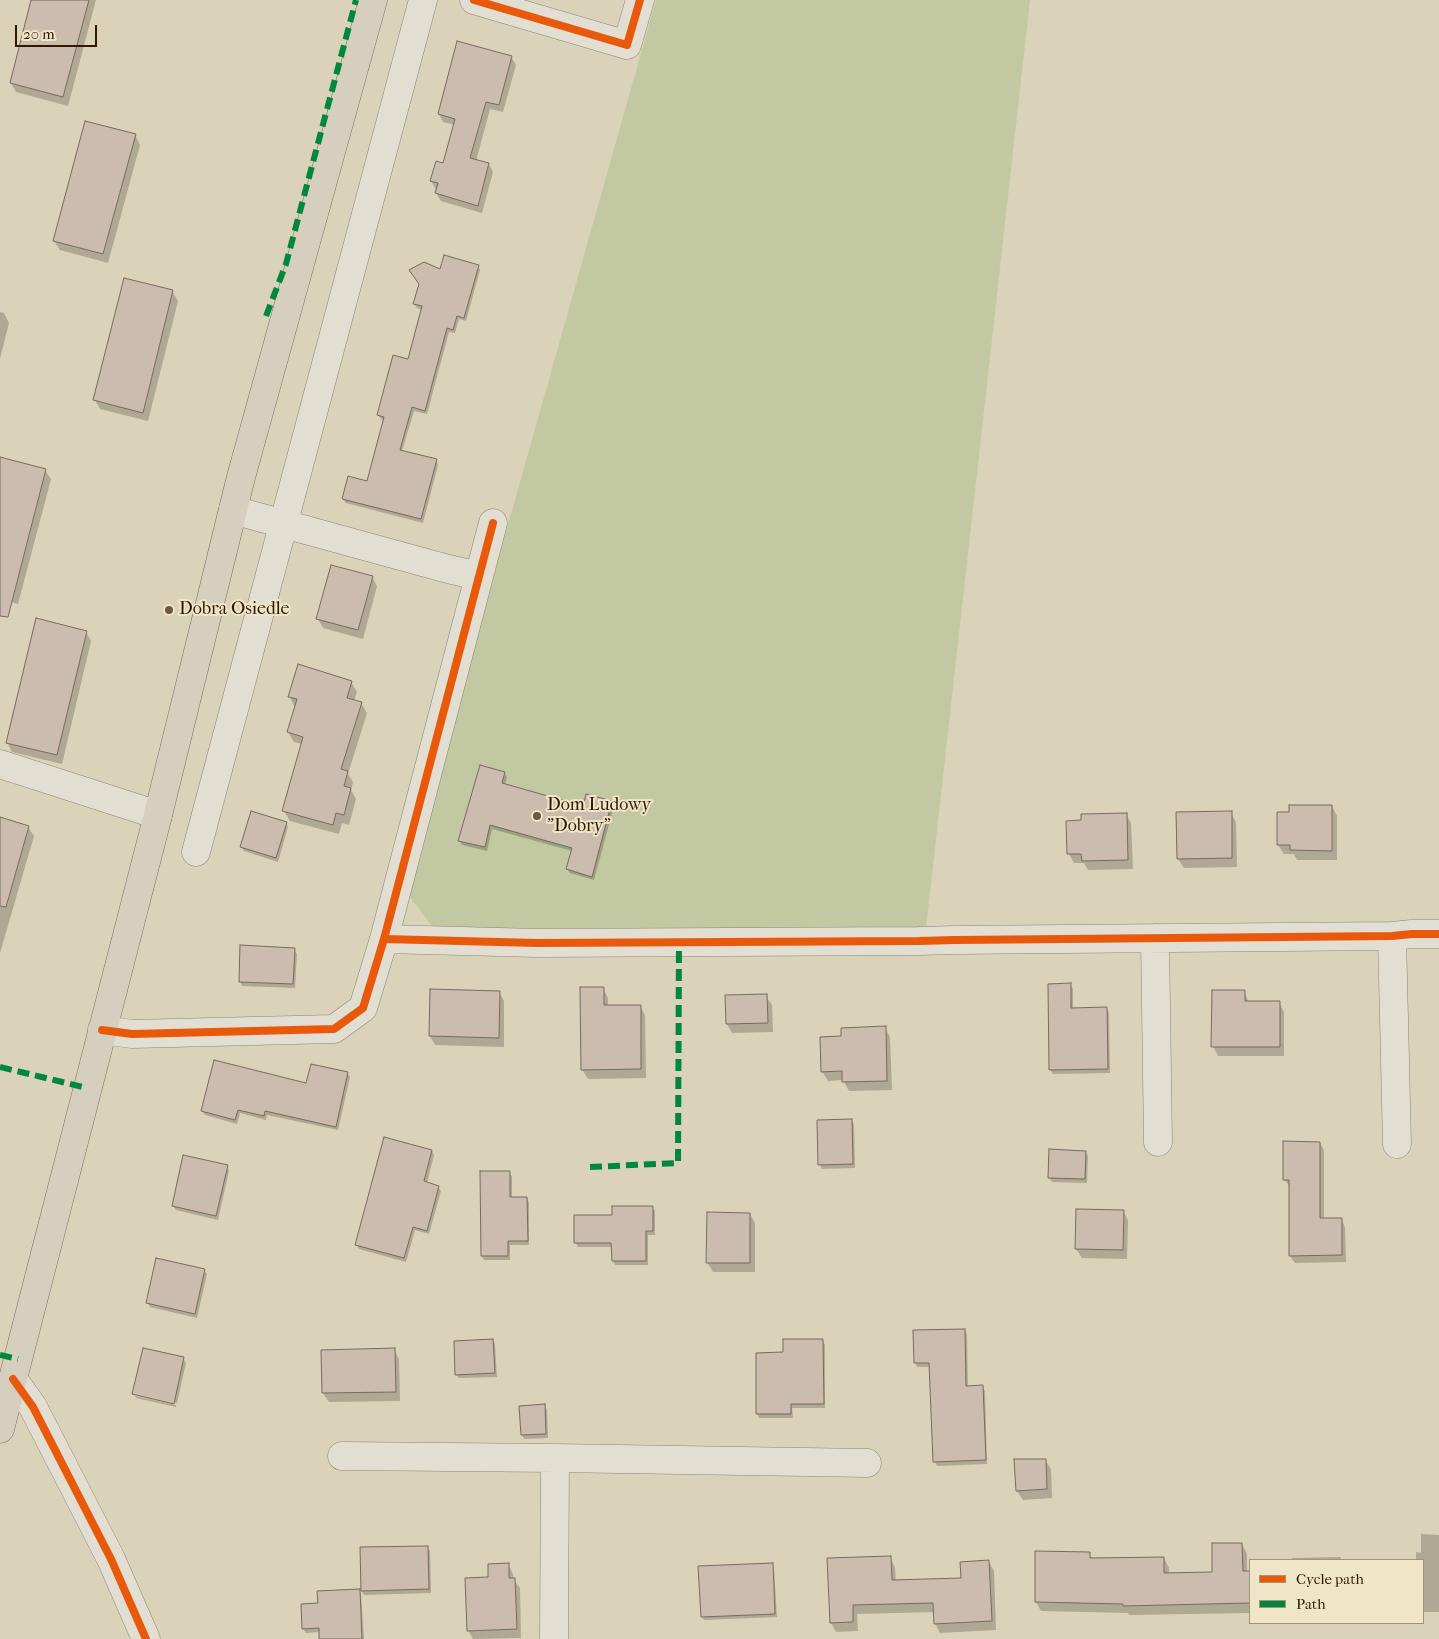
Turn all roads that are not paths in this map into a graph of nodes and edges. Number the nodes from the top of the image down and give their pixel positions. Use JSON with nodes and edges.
{"nodes":[{"id":1,"x":372,"y":0,"type":"edge"},
{"id":2,"x":423,"y":0,"type":"edge"},
{"id":3,"x":474,"y":0,"type":"edge"},
{"id":4,"x":640,"y":0,"type":"edge"},
{"id":5,"x":233,"y":510,"type":"junction"},
{"id":6,"x":493,"y":523,"type":"dead end"},
{"id":7,"x":284,"y":524,"type":"junction"},
{"id":8,"x":479,"y":576,"type":"junction"},
{"id":9,"x":0,"y":764,"type":"edge"},
{"id":10,"x":158,"y":815,"type":"junction"},
{"id":11,"x":196,"y":852,"type":"dead end"},
{"id":12,"x":1439,"y":934,"type":"edge"},
{"id":13,"x":1392,"y":936,"type":"junction"},
{"id":14,"x":1155,"y":938,"type":"junction"},
{"id":15,"x":384,"y":939,"type":"junction"},
{"id":16,"x":102,"y":1030,"type":"junction"},
{"id":17,"x":1158,"y":1142,"type":"dead end"},
{"id":18,"x":1397,"y":1144,"type":"dead end"},
{"id":19,"x":13,"y":1379,"type":"junction"},
{"id":20,"x":0,"y":1429,"type":"edge"},
{"id":21,"x":342,"y":1456,"type":"dead end"},
{"id":22,"x":555,"y":1458,"type":"junction"},
{"id":23,"x":867,"y":1463,"type":"dead end"},
{"id":24,"x":146,"y":1639,"type":"edge"},
{"id":25,"x":554,"y":1639,"type":"edge"}],
"edges":[{"from":1,"to":5,"type":"main road"},
{"from":2,"to":7,"type":"street"},
{"from":3,"to":4,"type":"street"},
{"from":5,"to":7,"type":"street"},
{"from":5,"to":10,"type":"main road"},
{"from":6,"to":8,"type":"street"},
{"from":7,"to":8,"type":"street"},
{"from":7,"to":11,"type":"street"},
{"from":8,"to":15,"type":"street"},
{"from":9,"to":10,"type":"street"},
{"from":10,"to":16,"type":"main road"},
{"from":12,"to":13,"type":"street"},
{"from":13,"to":14,"type":"street"},
{"from":13,"to":18,"type":"street"},
{"from":14,"to":15,"type":"street"},
{"from":14,"to":17,"type":"street"},
{"from":15,"to":16,"type":"street"},
{"from":16,"to":19,"type":"main road"},
{"from":19,"to":20,"type":"main road"},
{"from":19,"to":24,"type":"street"},
{"from":21,"to":22,"type":"street"},
{"from":22,"to":23,"type":"street"},
{"from":22,"to":25,"type":"street"}]}
